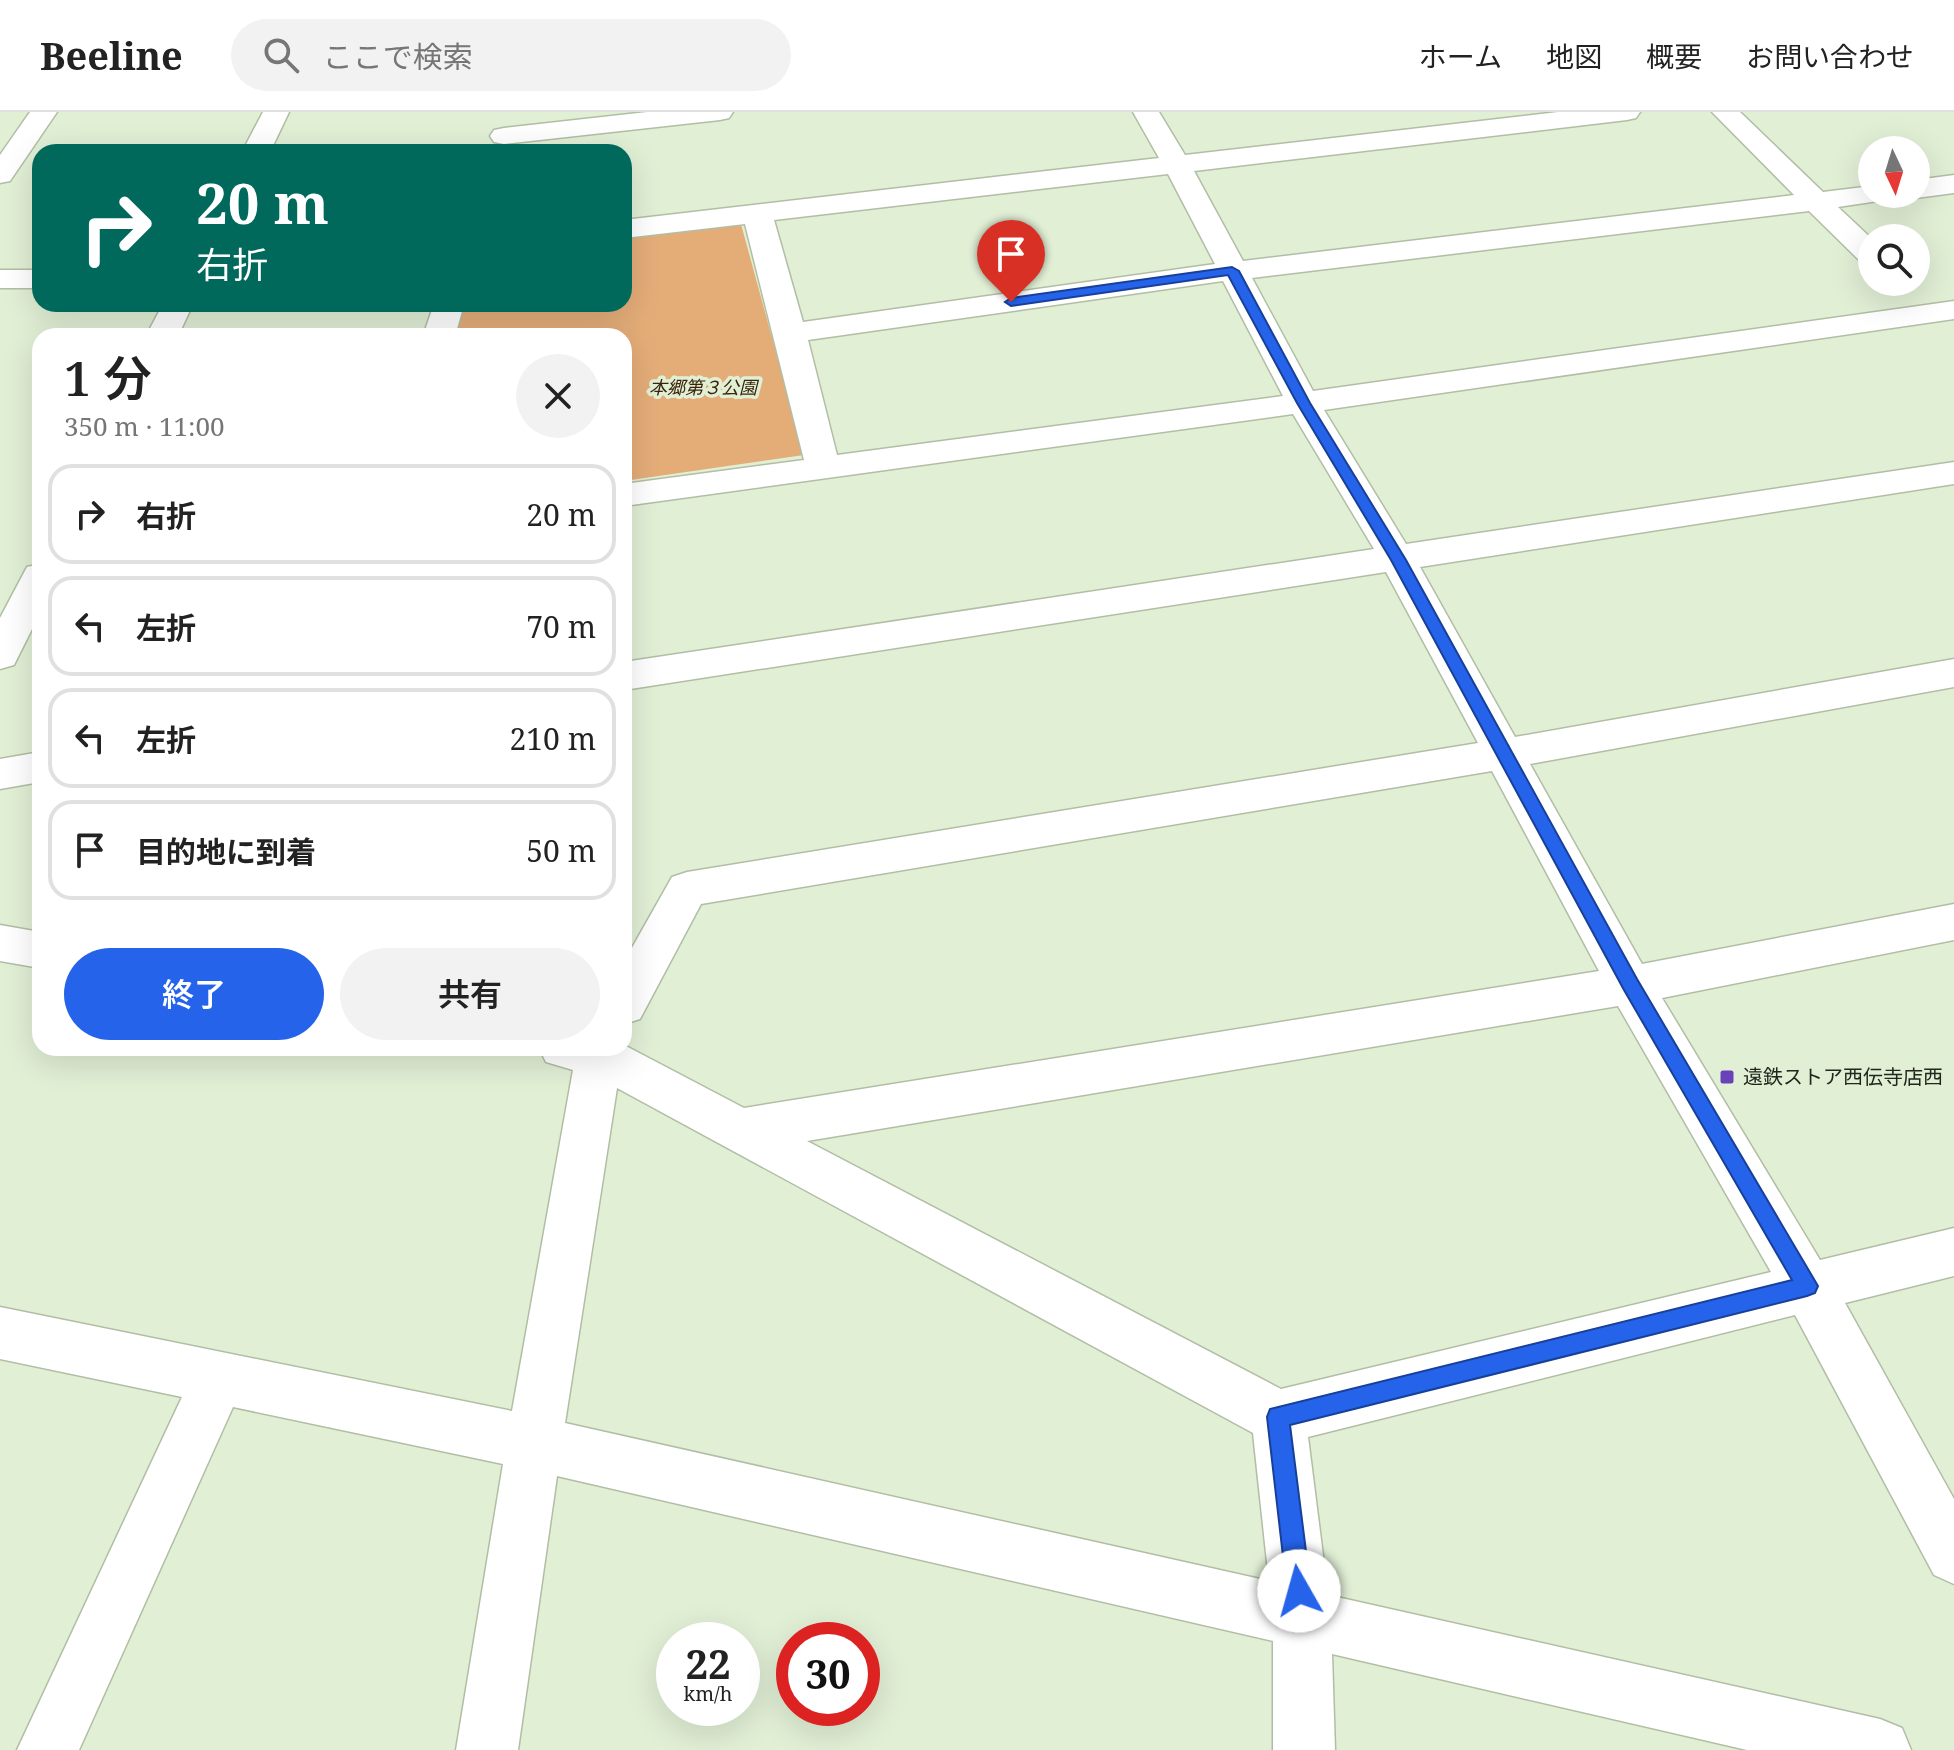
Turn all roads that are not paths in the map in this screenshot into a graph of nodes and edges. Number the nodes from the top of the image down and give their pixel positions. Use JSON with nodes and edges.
{"nodes":[{"id":1,"x":44,"y":112,"type":"edge"},
{"id":2,"x":276,"y":112,"type":"edge"},
{"id":3,"x":720,"y":112,"type":"edge"},
{"id":4,"x":1146,"y":112,"type":"edge"},
{"id":5,"x":1627,"y":112,"type":"edge"},
{"id":6,"x":1725,"y":112,"type":"edge"},
{"id":7,"x":505,"y":133,"type":"edge"},
{"id":8,"x":260,"y":144,"type":"edge"},
{"id":9,"x":8,"y":153,"type":"edge"},
{"id":10,"x":1176,"y":163,"type":"junction"},
{"id":11,"x":0,"y":175,"type":"edge"},
{"id":12,"x":1954,"y":184,"type":"edge"},
{"id":13,"x":1930,"y":187,"type":"edge"},
{"id":14,"x":1858,"y":196,"type":"edge"},
{"id":15,"x":1816,"y":202,"type":"junction"},
{"id":16,"x":757,"y":213,"type":"junction"},
{"id":17,"x":632,"y":228,"type":"edge"},
{"id":18,"x":1858,"y":242,"type":"edge"},
{"id":19,"x":1232,"y":271,"type":"junction"},
{"id":20,"x":0,"y":279,"type":"edge"},
{"id":21,"x":32,"y":279,"type":"edge"},
{"id":22,"x":1931,"y":306,"type":"edge"},
{"id":23,"x":790,"y":333,"type":"junction"},
{"id":24,"x":1954,"y":337,"type":"edge"},
{"id":25,"x":1303,"y":403,"type":"junction"},
{"id":26,"x":823,"y":467,"type":"junction"},
{"id":27,"x":1954,"y":473,"type":"edge"},
{"id":28,"x":632,"y":494,"type":"edge"},
{"id":29,"x":1398,"y":560,"type":"junction"},
{"id":30,"x":32,"y":592,"type":"edge"},
{"id":31,"x":0,"y":655,"type":"edge"},
{"id":32,"x":1954,"y":673,"type":"edge"},
{"id":33,"x":632,"y":675,"type":"edge"},
{"id":34,"x":1502,"y":754,"type":"junction"},
{"id":35,"x":32,"y":768,"type":"edge"},
{"id":36,"x":0,"y":774,"type":"edge"},
{"id":37,"x":1954,"y":922,"type":"edge"},
{"id":38,"x":0,"y":943,"type":"edge"},
{"id":39,"x":32,"y":949,"type":"edge"},
{"id":40,"x":1630,"y":985,"type":"junction"},
{"id":41,"x":632,"y":990,"type":"edge"},
{"id":42,"x":586,"y":1056,"type":"edge"},
{"id":43,"x":598,"y":1056,"type":"edge"},
{"id":44,"x":738,"y":1131,"type":"junction"},
{"id":45,"x":1954,"y":1252,"type":"edge"},
{"id":46,"x":1807,"y":1286,"type":"junction"},
{"id":47,"x":0,"y":1333,"type":"edge"},
{"id":48,"x":218,"y":1380,"type":"junction"},
{"id":49,"x":1278,"y":1417,"type":"junction"},
{"id":50,"x":534,"y":1443,"type":"junction"},
{"id":51,"x":1954,"y":1555,"type":"edge"},
{"id":52,"x":1302,"y":1620,"type":"junction"},
{"id":53,"x":48,"y":1750,"type":"edge"},
{"id":54,"x":487,"y":1750,"type":"edge"},
{"id":55,"x":1304,"y":1750,"type":"edge"},
{"id":56,"x":1880,"y":1750,"type":"edge"}],
"edges":[{"from":1,"to":9,"type":"street"},
{"from":2,"to":8,"type":"street"},
{"from":3,"to":7,"type":"street"},
{"from":4,"to":10,"type":"street"},
{"from":5,"to":10,"type":"street"},
{"from":6,"to":15,"type":"street"},
{"from":9,"to":11,"type":"street"},
{"from":10,"to":16,"type":"street"},
{"from":10,"to":19,"type":"street"},
{"from":12,"to":13,"type":"street"},
{"from":14,"to":15,"type":"street"},
{"from":15,"to":18,"type":"street"},
{"from":15,"to":19,"type":"street"},
{"from":16,"to":17,"type":"street"},
{"from":16,"to":23,"type":"street"},
{"from":19,"to":23,"type":"street"},
{"from":19,"to":25,"type":"street"},
{"from":20,"to":21,"type":"street"},
{"from":22,"to":24,"type":"street"},
{"from":22,"to":25,"type":"street"},
{"from":23,"to":26,"type":"street"},
{"from":25,"to":26,"type":"street"},
{"from":25,"to":29,"type":"street"},
{"from":26,"to":28,"type":"street"},
{"from":27,"to":29,"type":"street"},
{"from":29,"to":33,"type":"street"},
{"from":29,"to":34,"type":"street"},
{"from":30,"to":31,"type":"street"},
{"from":32,"to":34,"type":"street"},
{"from":34,"to":40,"type":"street"},
{"from":34,"to":41,"type":"street"},
{"from":35,"to":36,"type":"street"},
{"from":37,"to":40,"type":"street"},
{"from":38,"to":39,"type":"street"},
{"from":40,"to":44,"type":"street"},
{"from":40,"to":46,"type":"street"},
{"from":42,"to":50,"type":"street"},
{"from":43,"to":44,"type":"street"},
{"from":44,"to":49,"type":"street"},
{"from":45,"to":46,"type":"street"},
{"from":46,"to":49,"type":"street"},
{"from":46,"to":51,"type":"street"},
{"from":47,"to":48,"type":"street"},
{"from":48,"to":50,"type":"street"},
{"from":48,"to":53,"type":"street"},
{"from":49,"to":52,"type":"street"},
{"from":50,"to":52,"type":"street"},
{"from":50,"to":54,"type":"street"},
{"from":52,"to":55,"type":"street"},
{"from":52,"to":56,"type":"street"}]}
